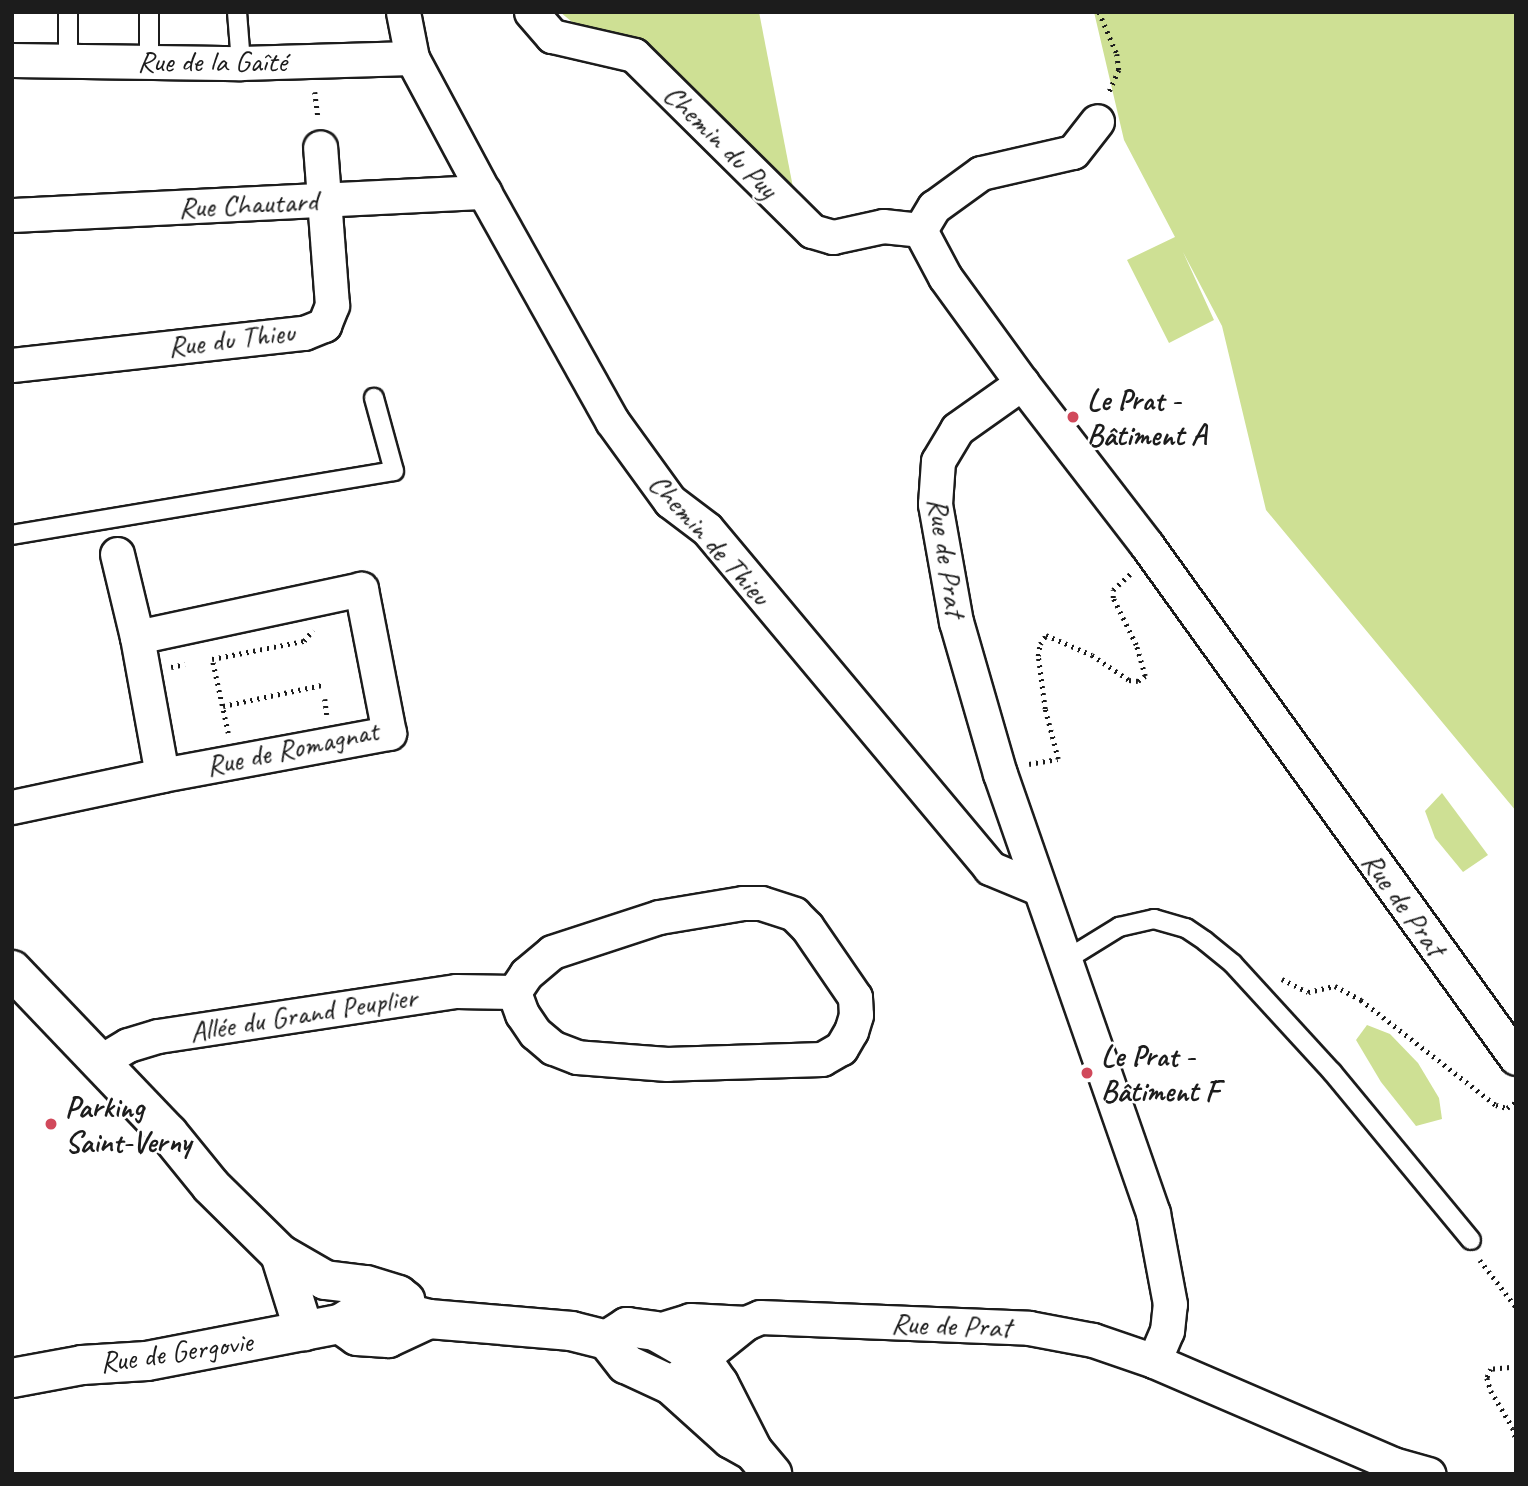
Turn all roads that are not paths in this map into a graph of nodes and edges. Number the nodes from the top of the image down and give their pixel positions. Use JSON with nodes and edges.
{"nodes":[{"id":1,"x":68,"y":12,"type":"edge"},
{"id":2,"x":149,"y":12,"type":"edge"},
{"id":3,"x":237,"y":12,"type":"edge"},
{"id":4,"x":403,"y":12,"type":"edge"},
{"id":5,"x":531,"y":12,"type":"edge"},
{"id":6,"x":412,"y":58,"type":"junction"},
{"id":7,"x":12,"y":60,"type":"edge"},
{"id":8,"x":68,"y":61,"type":"junction"},
{"id":9,"x":149,"y":62,"type":"junction"},
{"id":10,"x":240,"y":63,"type":"junction"},
{"id":11,"x":1097,"y":121,"type":"road end"},
{"id":12,"x":320,"y":147,"type":"road end"},
{"id":13,"x":484,"y":192,"type":"junction"},
{"id":14,"x":325,"y":200,"type":"junction"},
{"id":15,"x":12,"y":215,"type":"edge"},
{"id":16,"x":920,"y":230,"type":"junction"},
{"id":17,"x":12,"y":365,"type":"edge"},
{"id":18,"x":1022,"y":383,"type":"junction"},
{"id":19,"x":374,"y":398,"type":"dead end"},
{"id":20,"x":12,"y":535,"type":"edge"},
{"id":21,"x":117,"y":554,"type":"dead end"},
{"id":22,"x":137,"y":638,"type":"junction"},
{"id":23,"x":162,"y":775,"type":"junction"},
{"id":24,"x":12,"y":807,"type":"edge"},
{"id":25,"x":1038,"y":888,"type":"junction"},
{"id":26,"x":1064,"y":961,"type":"junction"},
{"id":27,"x":12,"y":970,"type":"edge"},
{"id":28,"x":514,"y":992,"type":"junction"},
{"id":29,"x":1516,"y":1058,"type":"edge"},
{"id":30,"x":98,"y":1063,"type":"junction"},
{"id":31,"x":1471,"y":1240,"type":"road end"},
{"id":32,"x":280,"y":1254,"type":"junction"},
{"id":33,"x":325,"y":1280,"type":"junction"},
{"id":34,"x":429,"y":1319,"type":"junction"},
{"id":35,"x":746,"y":1323,"type":"junction"},
{"id":36,"x":322,"y":1328,"type":"junction"},
{"id":37,"x":655,"y":1331,"type":"junction"},
{"id":38,"x":607,"y":1340,"type":"junction"},
{"id":39,"x":700,"y":1357,"type":"junction"},
{"id":40,"x":1153,"y":1361,"type":"junction"},
{"id":41,"x":12,"y":1378,"type":"edge"},
{"id":42,"x":671,"y":1385,"type":"junction"},
{"id":43,"x":763,"y":1462,"type":"edge"},
{"id":44,"x":1429,"y":1474,"type":"edge"}],
"edges":[{"from":1,"to":8,"type":"lane"},
{"from":2,"to":9,"type":"lane"},
{"from":3,"to":10,"type":"lane"},
{"from":4,"to":6,"type":"street","name":"Chemin de Thieu"},
{"from":5,"to":16,"type":"street","name":"Chemin du Puy"},
{"from":6,"to":10,"type":"street","name":"Rue de la Gaîté"},
{"from":6,"to":13,"type":"street","name":"Chemin de Thieu"},
{"from":7,"to":8,"type":"street","name":"Rue de la Gaîté"},
{"from":8,"to":9,"type":"street","name":"Rue de la Gaîté"},
{"from":9,"to":10,"type":"street","name":"Rue de la Gaîté"},
{"from":11,"to":16,"type":"street"},
{"from":12,"to":14,"type":"street"},
{"from":13,"to":14,"type":"street","name":"Rue Chautard"},
{"from":13,"to":25,"type":"street","name":"Chemin de Thieu"},
{"from":14,"to":15,"type":"street","name":"Rue Chautard"},
{"from":14,"to":17,"type":"street","name":"Rue du Thieu"},
{"from":16,"to":18,"type":"street"},
{"from":18,"to":25,"type":"street","name":"Rue de Prat"},
{"from":18,"to":29,"type":"street","name":"Rue de Prat"},
{"from":19,"to":20,"type":"lane"},
{"from":21,"to":22,"type":"street"},
{"from":22,"to":23,"type":"street"},
{"from":22,"to":23,"type":"street","name":"Rue de Romagnat"},
{"from":23,"to":24,"type":"street","name":"Rue de Romagnat"},
{"from":25,"to":26,"type":"street","name":"Rue de Prat"},
{"from":26,"to":31,"type":"lane"},
{"from":26,"to":40,"type":"street","name":"Rue de Prat"},
{"from":27,"to":30,"type":"main road"},
{"from":28,"to":28,"type":"street"},
{"from":28,"to":30,"type":"street","name":"Allée du Grand Peuplier"},
{"from":30,"to":32,"type":"main road"},
{"from":32,"to":33,"type":"main road"},
{"from":32,"to":36,"type":"main road"},
{"from":33,"to":34,"type":"main road"},
{"from":33,"to":36,"type":"main road"},
{"from":34,"to":36,"type":"main road"},
{"from":34,"to":38,"type":"main road"},
{"from":35,"to":37,"type":"street","name":"Rue de Prat"},
{"from":35,"to":39,"type":"street","name":"Rue de Prat"},
{"from":35,"to":40,"type":"street","name":"Rue de Prat"},
{"from":36,"to":41,"type":"main road","name":"Rue de Gergovie"},
{"from":37,"to":38,"type":"main road"},
{"from":37,"to":39,"type":"main road"},
{"from":38,"to":42,"type":"main road"},
{"from":39,"to":42,"type":"street","name":"Rue de Prat"},
{"from":39,"to":43,"type":"main road"},
{"from":40,"to":44,"type":"street","name":"Rue de Prat"},
{"from":42,"to":43,"type":"main road"}]}
